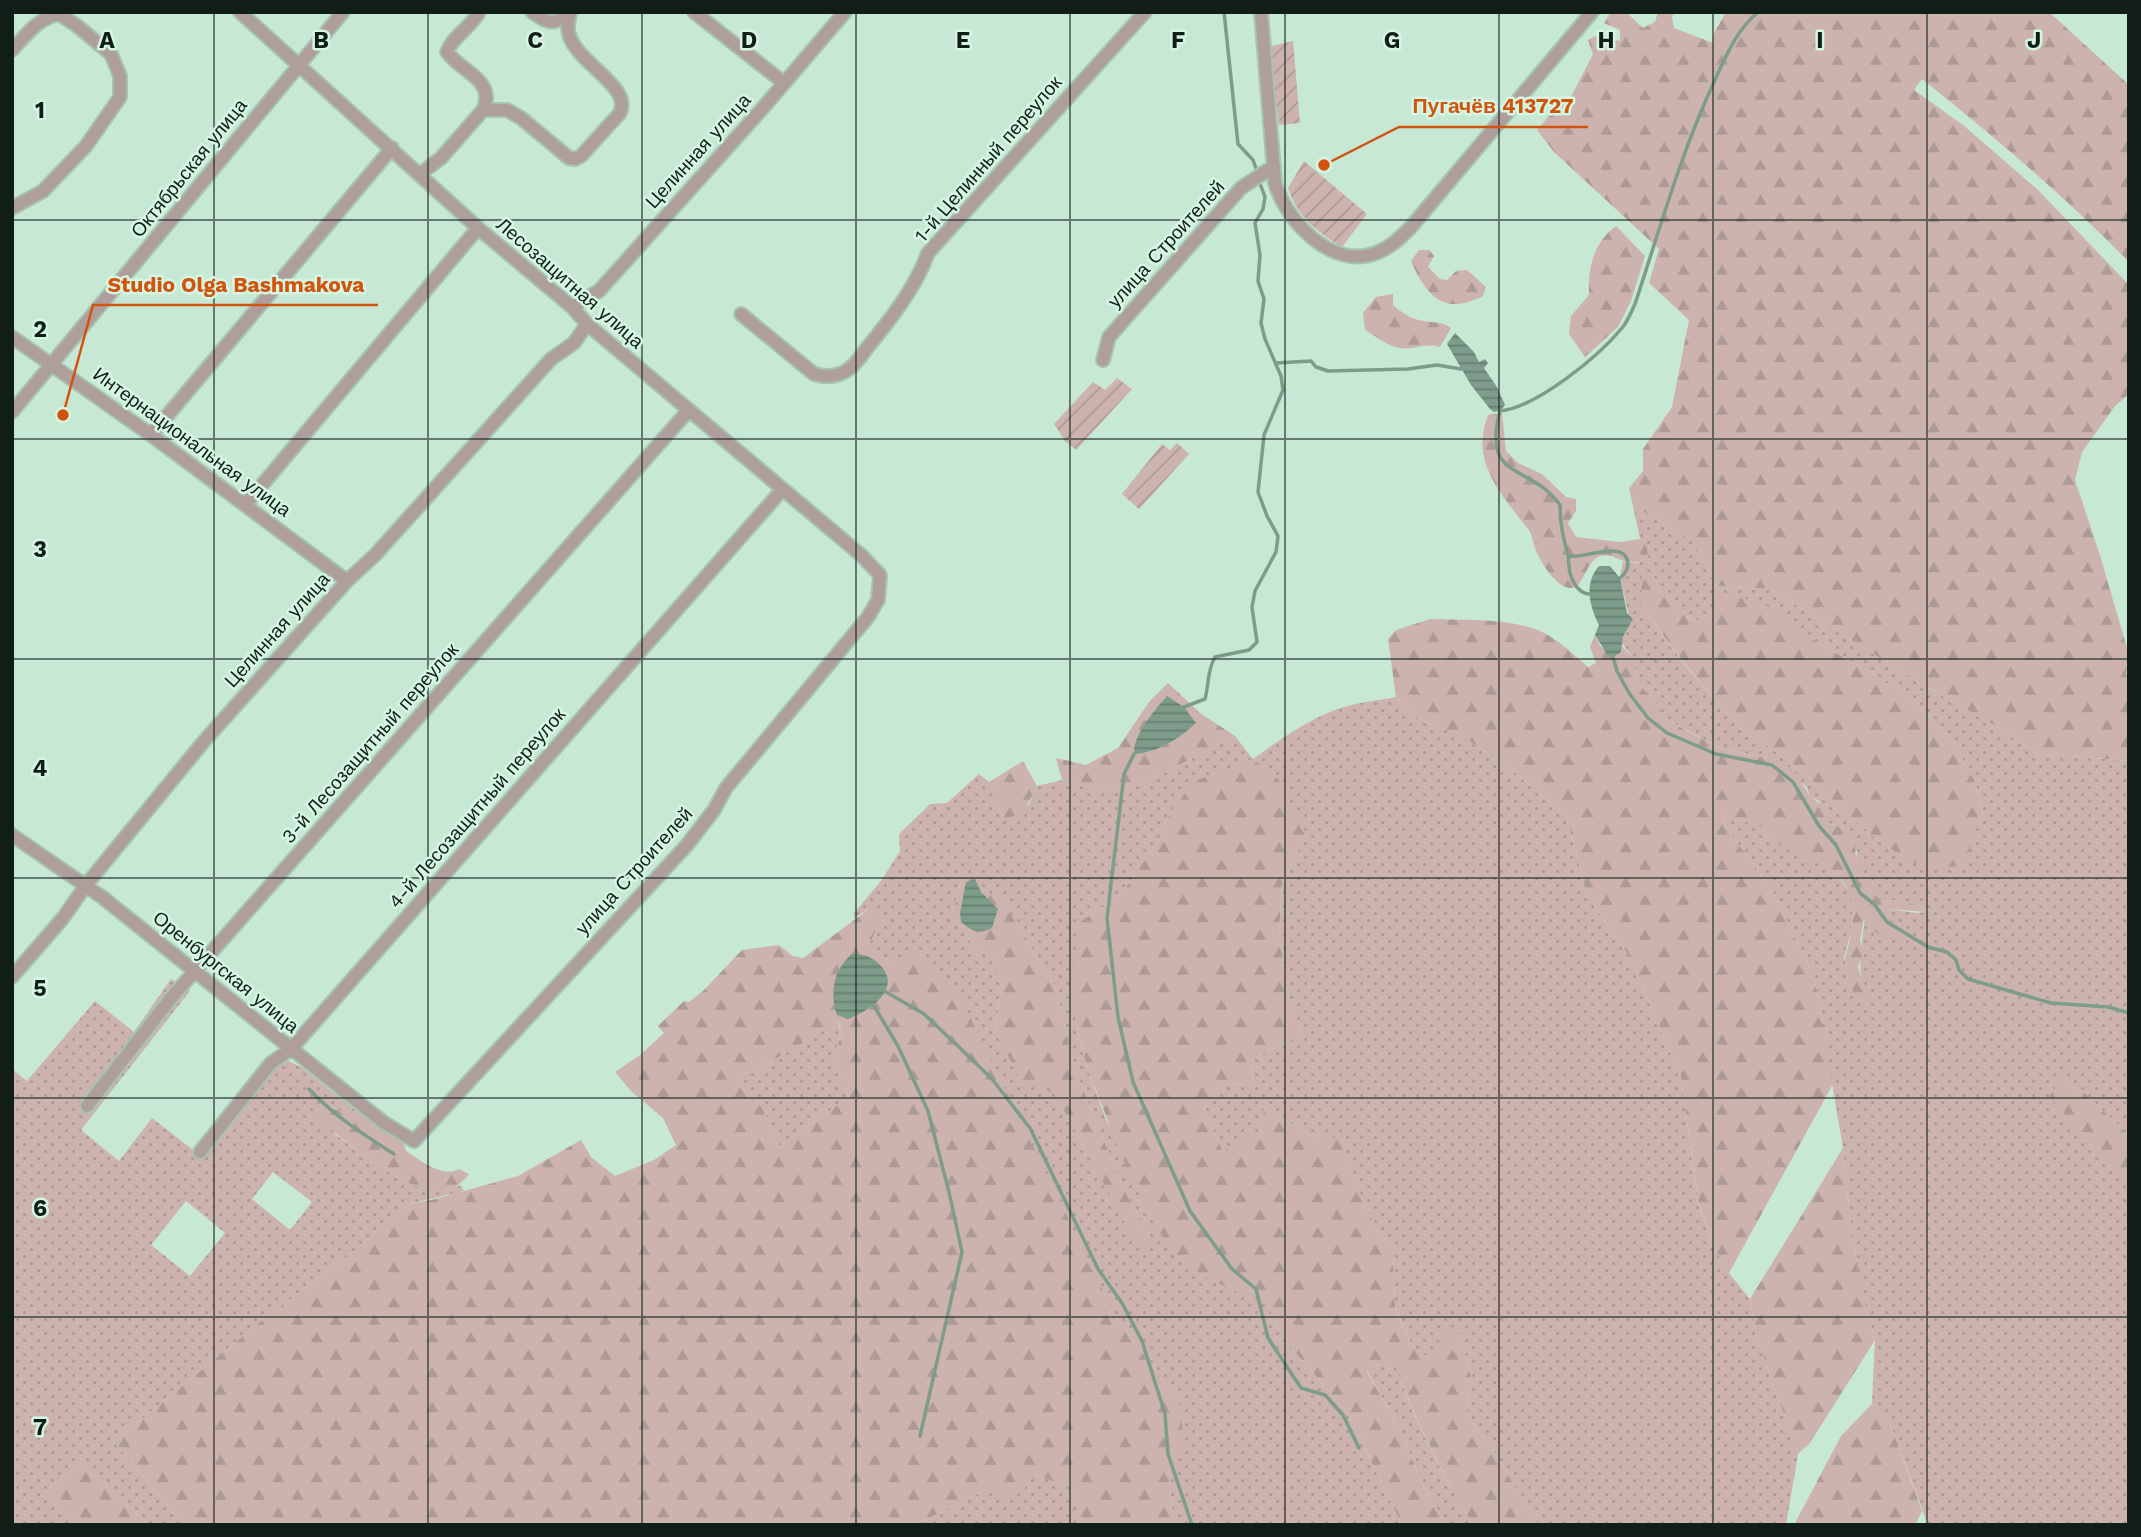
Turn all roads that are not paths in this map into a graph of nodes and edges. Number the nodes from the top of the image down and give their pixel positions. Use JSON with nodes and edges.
{"nodes":[{"id":1,"x":240,"y":12,"type":"edge"},
{"id":2,"x":343,"y":12,"type":"edge"},
{"id":3,"x":479,"y":12,"type":"edge"},
{"id":4,"x":532,"y":12,"type":"edge"},
{"id":5,"x":570,"y":12,"type":"edge"},
{"id":6,"x":694,"y":12,"type":"edge"},
{"id":7,"x":845,"y":12,"type":"edge"},
{"id":8,"x":1145,"y":12,"type":"edge"},
{"id":9,"x":1261,"y":12,"type":"edge"},
{"id":10,"x":1592,"y":12,"type":"edge"},
{"id":11,"x":12,"y":50,"type":"edge"},
{"id":12,"x":299,"y":65,"type":"junction"},
{"id":13,"x":784,"y":83,"type":"junction"},
{"id":14,"x":483,"y":110,"type":"junction"},
{"id":15,"x":392,"y":148,"type":"junction"},
{"id":16,"x":1274,"y":166,"type":"junction"},
{"id":17,"x":420,"y":174,"type":"junction"},
{"id":18,"x":12,"y":208,"type":"edge"},
{"id":19,"x":478,"y":228,"type":"junction"},
{"id":20,"x":572,"y":307,"type":"junction"},
{"id":21,"x":741,"y":314,"type":"dead end"},
{"id":22,"x":587,"y":324,"type":"junction"},
{"id":23,"x":12,"y":337,"type":"edge"},
{"id":24,"x":1103,"y":360,"type":"dead end"},
{"id":25,"x":52,"y":364,"type":"junction"},
{"id":26,"x":688,"y":411,"type":"junction"},
{"id":27,"x":12,"y":412,"type":"edge"},
{"id":28,"x":151,"y":435,"type":"junction"},
{"id":29,"x":782,"y":490,"type":"junction"},
{"id":30,"x":246,"y":504,"type":"junction"},
{"id":31,"x":880,"y":575,"type":"joint"},
{"id":32,"x":346,"y":580,"type":"junction"},
{"id":33,"x":12,"y":835,"type":"edge"},
{"id":34,"x":86,"y":885,"type":"junction"},
{"id":35,"x":195,"y":971,"type":"junction"},
{"id":36,"x":12,"y":978,"type":"edge"},
{"id":37,"x":291,"y":1049,"type":"junction"},
{"id":38,"x":87,"y":1106,"type":"dead end"},
{"id":39,"x":414,"y":1141,"type":"joint"},
{"id":40,"x":200,"y":1152,"type":"dead end"}],
"edges":[{"from":1,"to":12,"type":"street","name":"Лесозащитная улица"},
{"from":2,"to":12,"type":"street","name":"Октябрьская улица"},
{"from":3,"to":14,"type":"street"},
{"from":4,"to":5,"type":"street"},
{"from":5,"to":14,"type":"street"},
{"from":6,"to":13,"type":"street"},
{"from":7,"to":13,"type":"street","name":"Целинная улица"},
{"from":8,"to":21,"type":"street","name":"1-й Целинный переулок"},
{"from":9,"to":16,"type":"street"},
{"from":10,"to":16,"type":"street"},
{"from":11,"to":18,"type":"street"},
{"from":12,"to":15,"type":"street","name":"Лесозащитная улица"},
{"from":12,"to":25,"type":"street","name":"Октябрьская улица"},
{"from":13,"to":20,"type":"street","name":"Целинная улица"},
{"from":14,"to":17,"type":"street"},
{"from":15,"to":17,"type":"street","name":"Лесозащитная улица"},
{"from":15,"to":28,"type":"street"},
{"from":16,"to":24,"type":"street","name":"улица Строителей"},
{"from":17,"to":19,"type":"street","name":"Лесозащитная улица"},
{"from":19,"to":20,"type":"street","name":"Лесозащитная улица"},
{"from":19,"to":30,"type":"street"},
{"from":20,"to":22,"type":"street","name":"Лесозащитная улица"},
{"from":22,"to":26,"type":"street","name":"Лесозащитная улица"},
{"from":22,"to":32,"type":"street","name":"Целинная улица"},
{"from":23,"to":25,"type":"street","name":"Интернациональная улица"},
{"from":25,"to":27,"type":"street","name":"Октябрьская улица"},
{"from":25,"to":28,"type":"street","name":"Интернациональная улица"},
{"from":26,"to":29,"type":"street","name":"Лесозащитная улица"},
{"from":26,"to":35,"type":"street","name":"3-й Лесозащитный переулок"},
{"from":28,"to":30,"type":"street","name":"Интернациональная улица"},
{"from":29,"to":31,"type":"street","name":"Лесозащитная улица"},
{"from":29,"to":37,"type":"street","name":"4-й Лесозащитный переулок"},
{"from":30,"to":32,"type":"street","name":"Интернациональная улица"},
{"from":31,"to":39,"type":"street","name":"улица Строителей"},
{"from":32,"to":34,"type":"street","name":"Целинная улица"},
{"from":33,"to":34,"type":"street","name":"Оренбургская улица"},
{"from":34,"to":35,"type":"street","name":"Оренбургская улица"},
{"from":34,"to":36,"type":"street","name":"Целинная улица"},
{"from":35,"to":37,"type":"street","name":"Оренбургская улица"},
{"from":35,"to":38,"type":"street","name":"3-й Лесозащитный переулок"},
{"from":37,"to":39,"type":"street","name":"Оренбургская улица"},
{"from":37,"to":40,"type":"street","name":"4-й Лесозащитный переулок"}]}
